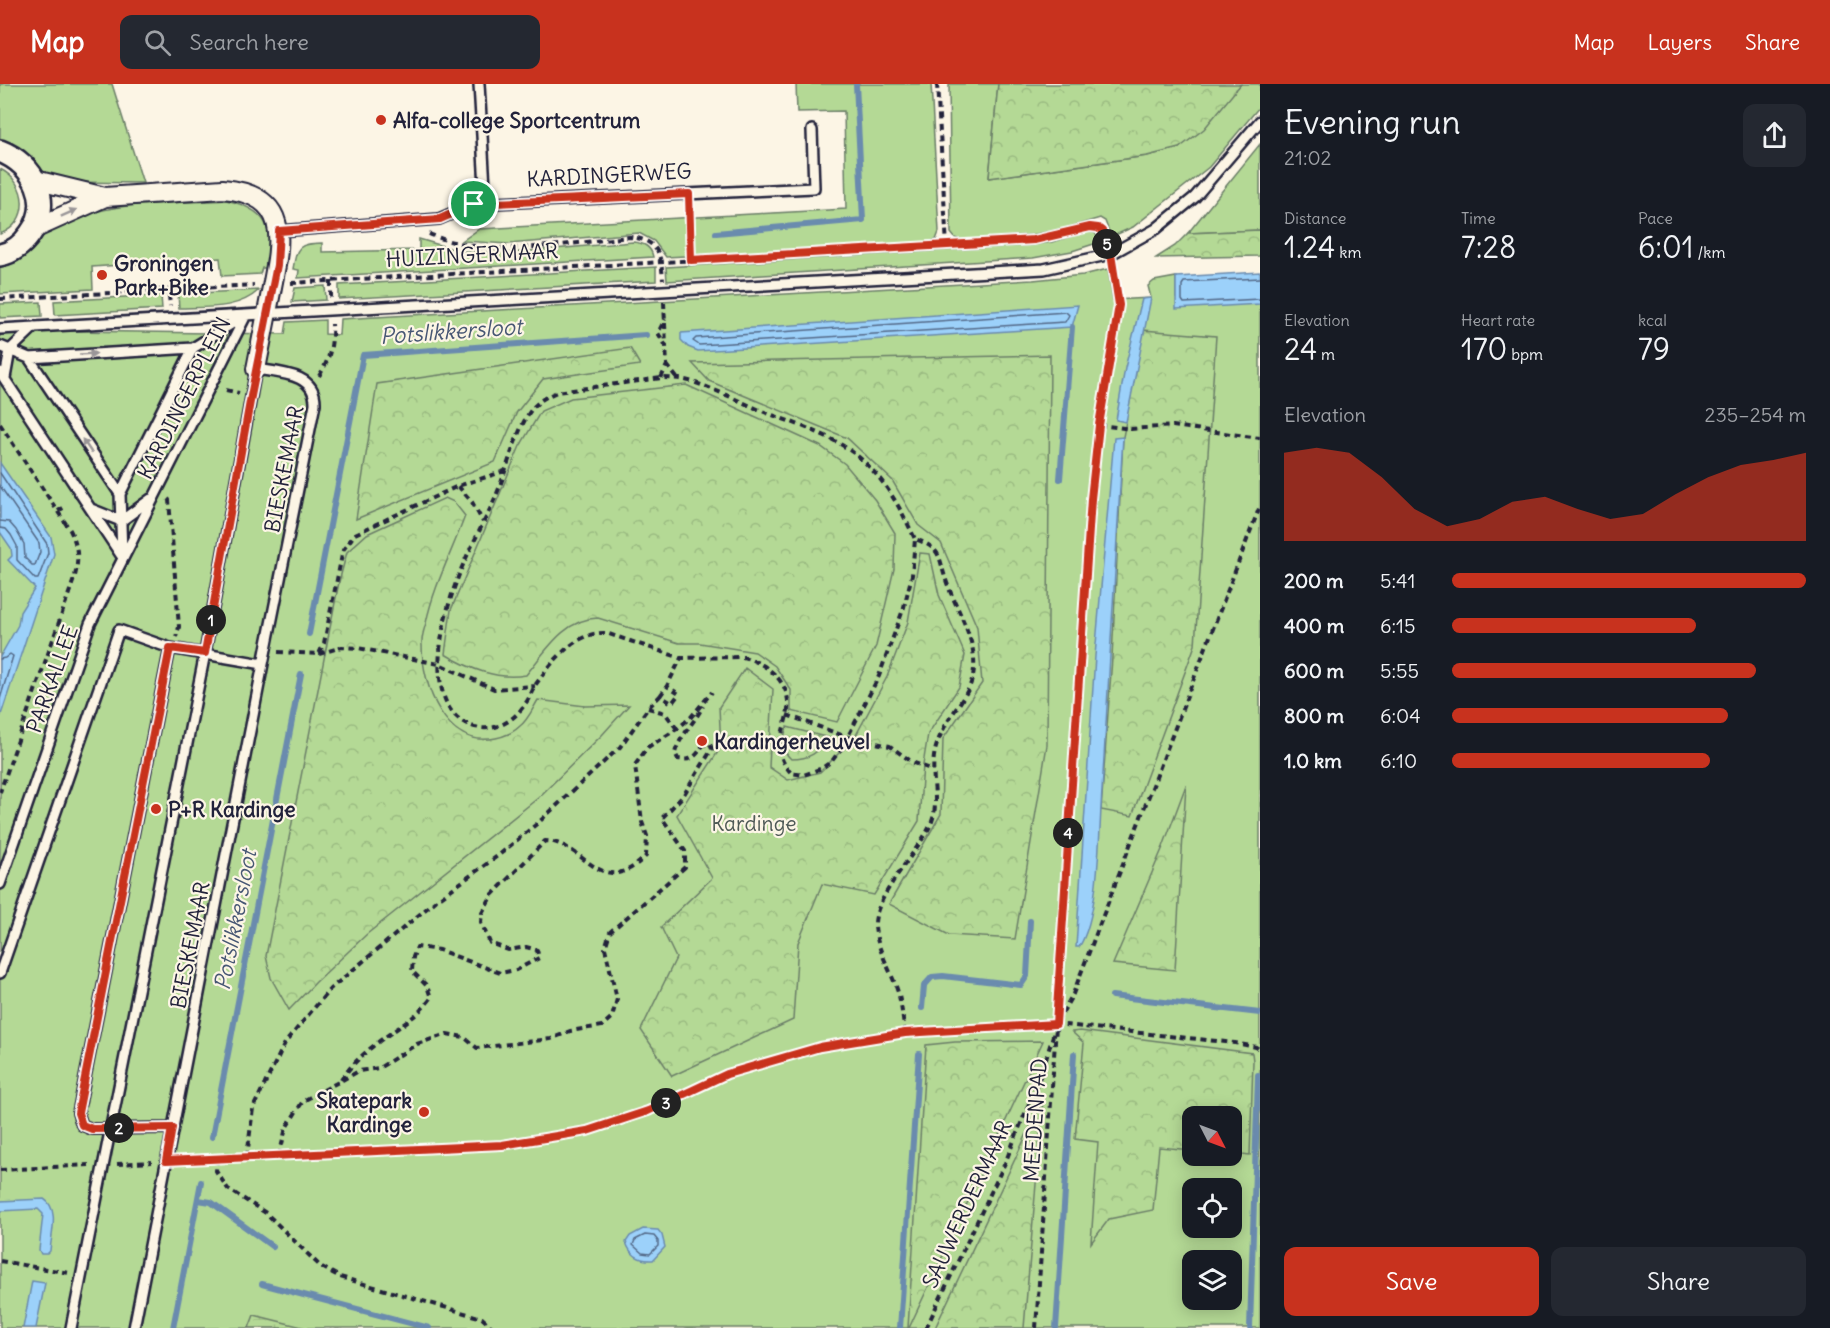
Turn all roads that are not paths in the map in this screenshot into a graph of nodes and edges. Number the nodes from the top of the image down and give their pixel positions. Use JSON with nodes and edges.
{"nodes":[{"id":1,"x":479,"y":84,"type":"edge"},
{"id":2,"x":1260,"y":121,"type":"edge"},
{"id":3,"x":812,"y":130,"type":"dead end"},
{"id":4,"x":0,"y":151,"type":"edge"},
{"id":5,"x":35,"y":180,"type":"junction"},
{"id":6,"x":105,"y":197,"type":"junction"},
{"id":7,"x":486,"y":204,"type":"junction"},
{"id":8,"x":34,"y":229,"type":"junction"},
{"id":9,"x":279,"y":231,"type":"junction"},
{"id":10,"x":0,"y":255,"type":"edge"},
{"id":11,"x":267,"y":314,"type":"junction"},
{"id":12,"x":246,"y":315,"type":"junction"},
{"id":13,"x":34,"y":327,"type":"junction"},
{"id":14,"x":0,"y":329,"type":"edge"},
{"id":15,"x":0,"y":346,"type":"edge"},
{"id":16,"x":193,"y":348,"type":"junction"},
{"id":17,"x":10,"y":350,"type":"junction"},
{"id":18,"x":29,"y":358,"type":"junction"},
{"id":19,"x":256,"y":369,"type":"junction"},
{"id":20,"x":2,"y":375,"type":"edge"},
{"id":21,"x":120,"y":494,"type":"junction"},
{"id":22,"x":152,"y":498,"type":"junction"},
{"id":23,"x":91,"y":509,"type":"junction"},
{"id":24,"x":121,"y":521,"type":"junction"},
{"id":25,"x":123,"y":557,"type":"junction"},
{"id":26,"x":171,"y":648,"type":"junction"},
{"id":27,"x":205,"y":653,"type":"junction"},
{"id":28,"x":263,"y":664,"type":"junction"},
{"id":29,"x":0,"y":884,"type":"edge"},
{"id":30,"x":0,"y":973,"type":"edge"},
{"id":31,"x":111,"y":1127,"type":"junction"},
{"id":32,"x":172,"y":1128,"type":"junction"},
{"id":33,"x":71,"y":1328,"type":"edge"},
{"id":34,"x":134,"y":1328,"type":"edge"}],
"edges":[{"from":1,"to":7,"type":"lane"},
{"from":2,"to":11,"type":"lane"},
{"from":3,"to":7,"type":"lane","name":"KARDINGERWEG"},
{"from":4,"to":5,"type":"street"},
{"from":5,"to":6,"type":"street"},
{"from":5,"to":8,"type":"street"},
{"from":8,"to":6,"type":"street","one_way":true},
{"from":6,"to":9,"type":"street"},
{"from":7,"to":9,"type":"lane","name":"KARDINGERWEG"},
{"from":8,"to":10,"type":"street"},
{"from":9,"to":11,"type":"street"},
{"from":11,"to":12,"type":"lane","name":"KARDINGERPLEIN"},
{"from":11,"to":19,"type":"street"},
{"from":12,"to":13,"type":"lane","name":"KARDINGERPLEIN"},
{"from":12,"to":16,"type":"lane","name":"KARDINGERPLEIN"},
{"from":12,"to":22,"type":"lane","name":"KARDINGERPLEIN"},
{"from":13,"to":14,"type":"lane","name":"KARDINGERPLEIN"},
{"from":13,"to":17,"type":"lane"},
{"from":15,"to":17,"type":"lane","name":"KARDINGERPLEIN"},
{"from":18,"to":16,"type":"lane","name":"KARDINGERPLEIN","one_way":true},
{"from":16,"to":21,"type":"lane","name":"KARDINGERPLEIN"},
{"from":17,"to":18,"type":"lane","name":"KARDINGERPLEIN"},
{"from":17,"to":20,"type":"lane"},
{"from":21,"to":18,"type":"lane","name":"KARDINGERPLEIN","one_way":true},
{"from":19,"to":27,"type":"lane","name":"BIESKEMAAR"},
{"from":19,"to":28,"type":"lane","name":"BIESKEMAAR"},
{"from":20,"to":23,"type":"lane"},
{"from":21,"to":24,"type":"lane","name":"KARDINGERPLEIN"},
{"from":22,"to":24,"type":"lane","name":"KARDINGERPLEIN"},
{"from":22,"to":25,"type":"lane","name":"KARDINGERPLEIN"},
{"from":23,"to":24,"type":"lane"},
{"from":23,"to":25,"type":"lane"},
{"from":24,"to":25,"type":"lane","name":"KARDINGERPLEIN"},
{"from":25,"to":29,"type":"lane","name":"PARKALLEE"},
{"from":26,"to":27,"type":"lane"},
{"from":26,"to":30,"type":"lane"},
{"from":26,"to":31,"type":"lane"},
{"from":27,"to":28,"type":"lane"},
{"from":27,"to":31,"type":"lane","name":"BIESKEMAAR"},
{"from":28,"to":32,"type":"lane","name":"BIESKEMAAR"},
{"from":31,"to":32,"type":"lane"},
{"from":31,"to":33,"type":"lane","name":"BIESKEMAAR"},
{"from":32,"to":34,"type":"lane","name":"BIESKEMAAR"}]}
